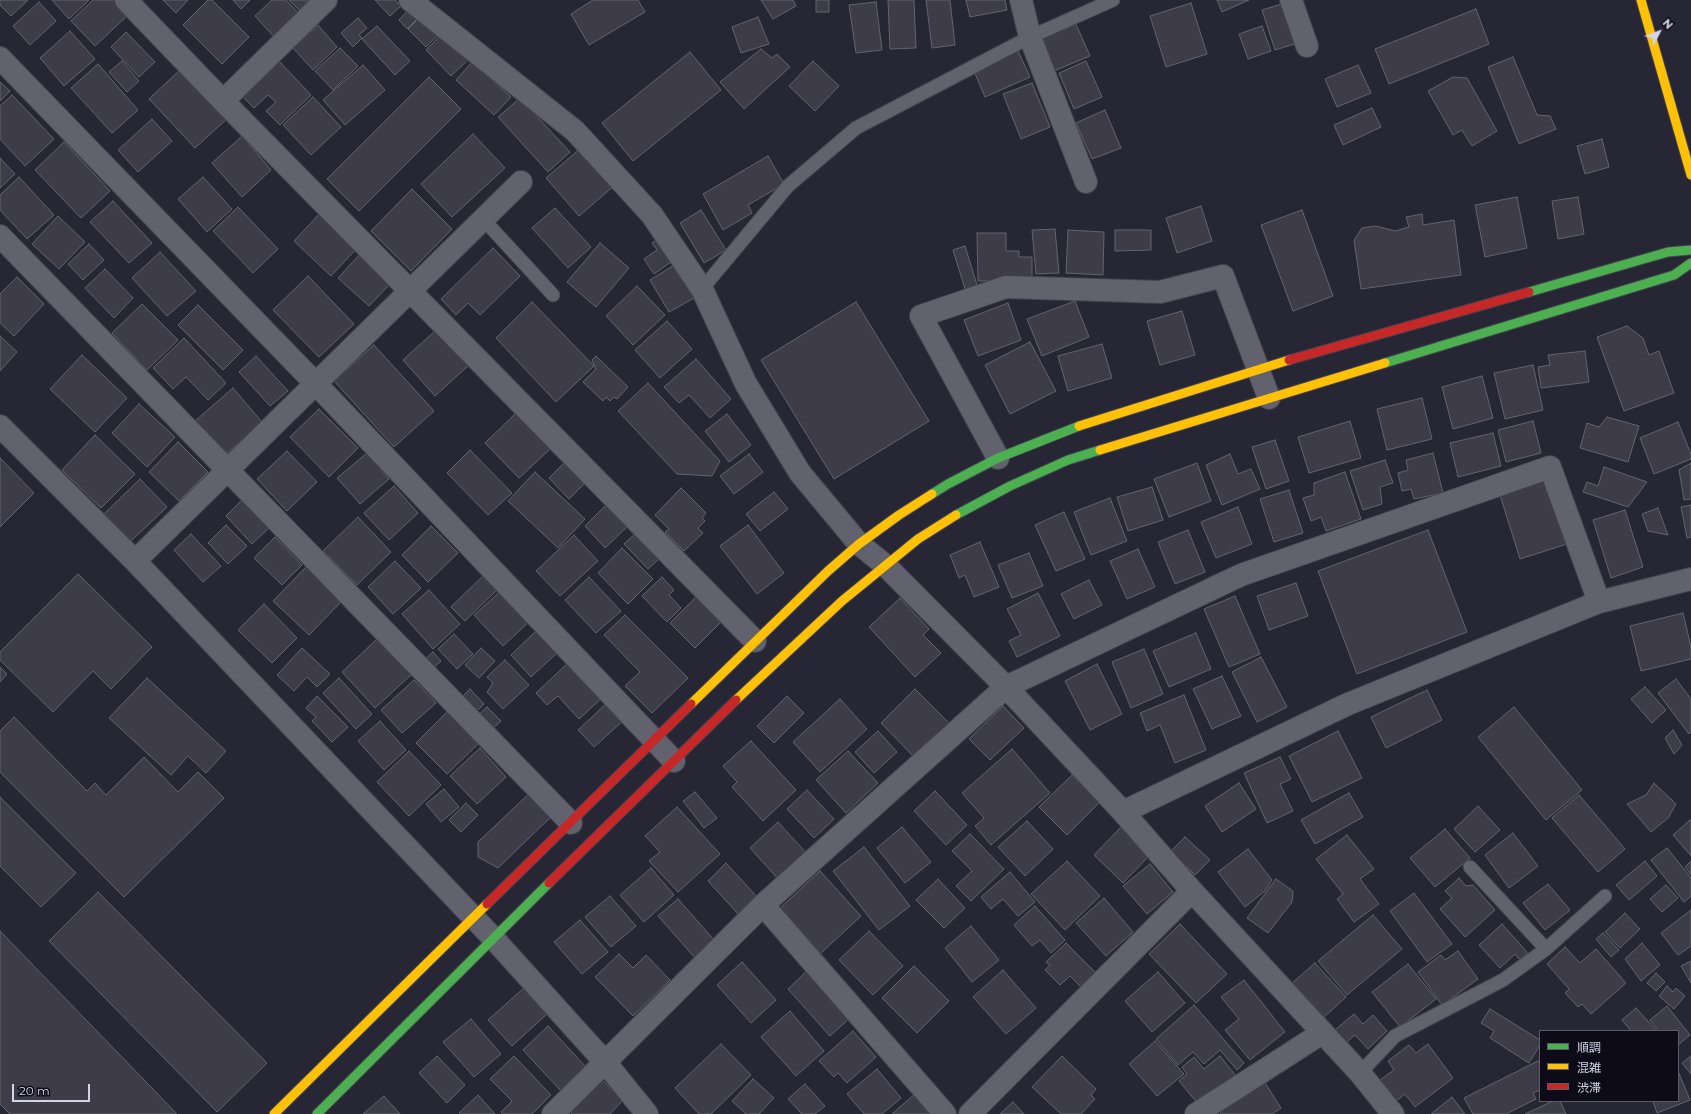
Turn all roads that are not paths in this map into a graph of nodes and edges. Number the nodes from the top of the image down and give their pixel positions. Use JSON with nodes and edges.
{"nodes":[{"id":1,"x":126,"y":0,"type":"edge"},
{"id":2,"x":326,"y":0,"type":"edge"},
{"id":3,"x":410,"y":0,"type":"edge"},
{"id":4,"x":1021,"y":0,"type":"edge"},
{"id":5,"x":1113,"y":0,"type":"edge"},
{"id":6,"x":1291,"y":0,"type":"edge"},
{"id":7,"x":1641,"y":0,"type":"edge"},
{"id":8,"x":1030,"y":38,"type":"junction"},
{"id":9,"x":1307,"y":46,"type":"dead end"},
{"id":10,"x":0,"y":58,"type":"edge"},
{"id":11,"x":223,"y":101,"type":"junction"},
{"id":12,"x":1691,"y":174,"type":"edge"},
{"id":13,"x":521,"y":182,"type":"dead end"},
{"id":14,"x":1086,"y":182,"type":"dead end"},
{"id":15,"x":484,"y":220,"type":"junction"},
{"id":16,"x":0,"y":236,"type":"edge"},
{"id":17,"x":1691,"y":250,"type":"edge"},
{"id":18,"x":1691,"y":263,"type":"edge"},
{"id":19,"x":702,"y":289,"type":"junction"},
{"id":20,"x":411,"y":292,"type":"junction"},
{"id":21,"x":553,"y":295,"type":"dead end"},
{"id":22,"x":1260,"y":369,"type":"junction"},
{"id":23,"x":316,"y":384,"type":"junction"},
{"id":24,"x":1269,"y":398,"type":"junction"},
{"id":25,"x":0,"y":426,"type":"edge"},
{"id":26,"x":998,"y":458,"type":"junction"},
{"id":27,"x":228,"y":470,"type":"junction"},
{"id":28,"x":859,"y":544,"type":"junction"},
{"id":29,"x":135,"y":561,"type":"junction"},
{"id":30,"x":886,"y":565,"type":"junction"},
{"id":31,"x":1691,"y":579,"type":"edge"},
{"id":32,"x":1599,"y":602,"type":"junction"},
{"id":33,"x":755,"y":641,"type":"junction"},
{"id":34,"x":1006,"y":687,"type":"junction"},
{"id":35,"x":655,"y":740,"type":"junction"},
{"id":36,"x":674,"y":761,"type":"junction"},
{"id":37,"x":1123,"y":812,"type":"junction"},
{"id":38,"x":571,"y":823,"type":"junction"},
{"id":39,"x":1470,"y":867,"type":"dead end"},
{"id":40,"x":1192,"y":891,"type":"junction"},
{"id":41,"x":1605,"y":896,"type":"dead end"},
{"id":42,"x":763,"y":905,"type":"junction"},
{"id":43,"x":474,"y":918,"type":"junction"},
{"id":44,"x":493,"y":938,"type":"junction"},
{"id":45,"x":1546,"y":949,"type":"junction"},
{"id":46,"x":1322,"y":1033,"type":"junction"},
{"id":47,"x":605,"y":1062,"type":"junction"},
{"id":48,"x":1360,"y":1073,"type":"junction"},
{"id":49,"x":274,"y":1114,"type":"edge"},
{"id":50,"x":317,"y":1114,"type":"edge"},
{"id":51,"x":553,"y":1114,"type":"edge"},
{"id":52,"x":647,"y":1114,"type":"edge"},
{"id":53,"x":945,"y":1114,"type":"edge"},
{"id":54,"x":970,"y":1114,"type":"edge"},
{"id":55,"x":1196,"y":1114,"type":"edge"},
{"id":56,"x":1393,"y":1114,"type":"edge"}],
"edges":[{"from":1,"to":11,"type":"street"},
{"from":2,"to":11,"type":"street"},
{"from":3,"to":19,"type":"street"},
{"from":4,"to":8,"type":"street"},
{"from":5,"to":8,"type":"lane"},
{"from":6,"to":9,"type":"street"},
{"from":7,"to":12,"type":"street"},
{"from":8,"to":14,"type":"street"},
{"from":8,"to":19,"type":"lane"},
{"from":10,"to":23,"type":"street"},
{"from":11,"to":20,"type":"street"},
{"from":13,"to":15,"type":"street"},
{"from":15,"to":20,"type":"street"},
{"from":15,"to":21,"type":"lane"},
{"from":16,"to":27,"type":"street"},
{"from":17,"to":22,"type":"street"},
{"from":18,"to":24,"type":"street"},
{"from":19,"to":28,"type":"street"},
{"from":20,"to":23,"type":"street"},
{"from":20,"to":33,"type":"street"},
{"from":22,"to":24,"type":"street"},
{"from":22,"to":26,"type":"street"},
{"from":22,"to":26,"type":"street"},
{"from":23,"to":27,"type":"street"},
{"from":23,"to":35,"type":"street"},
{"from":24,"to":30,"type":"street"},
{"from":25,"to":29,"type":"street"},
{"from":26,"to":28,"type":"street"},
{"from":27,"to":29,"type":"street"},
{"from":27,"to":38,"type":"street"},
{"from":28,"to":30,"type":"street"},
{"from":28,"to":33,"type":"street"},
{"from":29,"to":43,"type":"street"},
{"from":30,"to":34,"type":"street"},
{"from":30,"to":36,"type":"street"},
{"from":31,"to":32,"type":"street"},
{"from":32,"to":34,"type":"street"},
{"from":32,"to":37,"type":"street"},
{"from":33,"to":35,"type":"street"},
{"from":34,"to":37,"type":"street"},
{"from":34,"to":42,"type":"street"},
{"from":35,"to":36,"type":"street"},
{"from":35,"to":38,"type":"street"},
{"from":36,"to":44,"type":"street"},
{"from":37,"to":40,"type":"street"},
{"from":38,"to":43,"type":"street"},
{"from":39,"to":45,"type":"lane"},
{"from":40,"to":46,"type":"street"},
{"from":40,"to":54,"type":"street"},
{"from":41,"to":45,"type":"lane"},
{"from":42,"to":47,"type":"street"},
{"from":42,"to":53,"type":"street"},
{"from":43,"to":44,"type":"street"},
{"from":43,"to":49,"type":"street"},
{"from":44,"to":47,"type":"street"},
{"from":44,"to":50,"type":"street"},
{"from":45,"to":48,"type":"lane"},
{"from":46,"to":48,"type":"street"},
{"from":46,"to":55,"type":"street"},
{"from":47,"to":51,"type":"street"},
{"from":47,"to":52,"type":"street"},
{"from":48,"to":56,"type":"street"}]}
